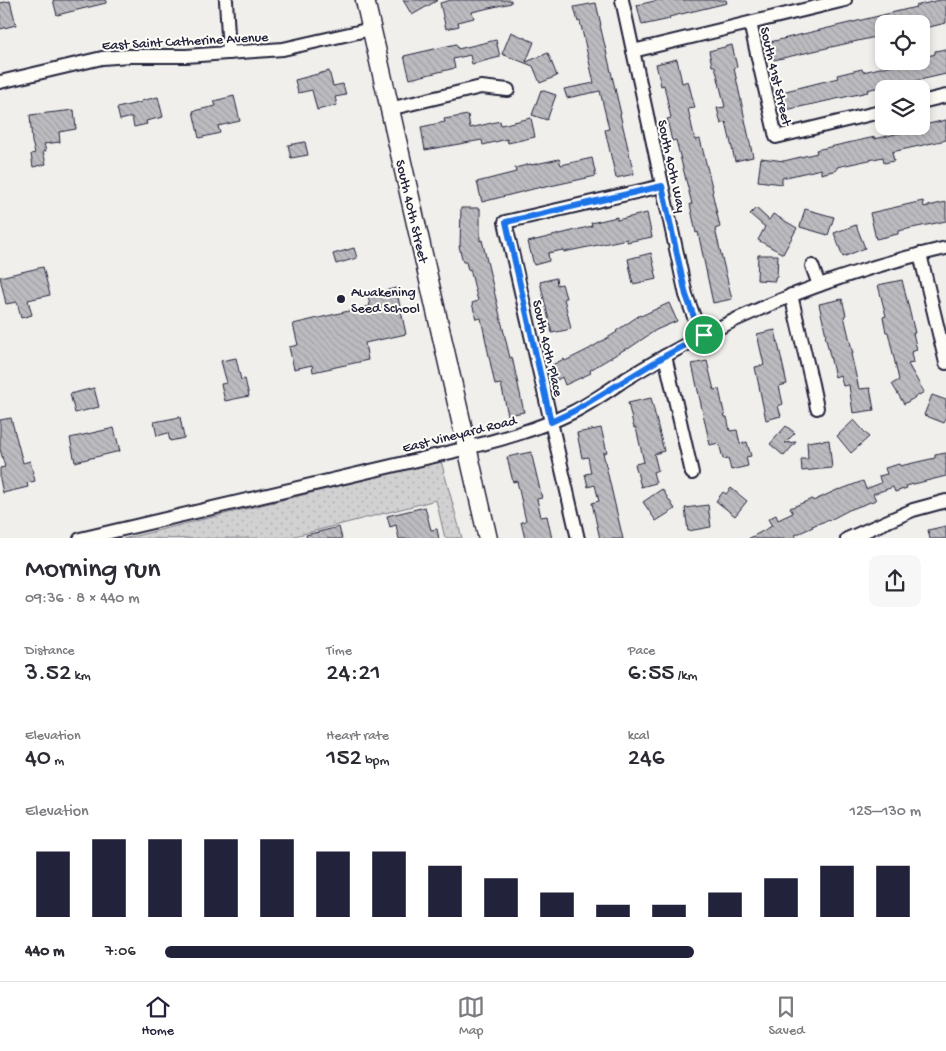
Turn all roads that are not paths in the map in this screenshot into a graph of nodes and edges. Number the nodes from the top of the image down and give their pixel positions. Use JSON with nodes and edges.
{"nodes":[{"id":1,"x":226,"y":0,"type":"edge"},
{"id":2,"x":365,"y":0,"type":"edge"},
{"id":3,"x":622,"y":0,"type":"edge"},
{"id":4,"x":845,"y":0,"type":"edge"},
{"id":5,"x":750,"y":23,"type":"junction"},
{"id":6,"x":371,"y":29,"type":"junction"},
{"id":7,"x":634,"y":51,"type":"junction"},
{"id":8,"x":229,"y":54,"type":"junction"},
{"id":9,"x":0,"y":82,"type":"edge"},
{"id":10,"x":508,"y":90,"type":"dead end"},
{"id":11,"x":946,"y":96,"type":"edge"},
{"id":12,"x":930,"y":100,"type":"edge"},
{"id":13,"x":390,"y":109,"type":"junction"},
{"id":14,"x":875,"y":113,"type":"edge"},
{"id":15,"x":662,"y":186,"type":"junction"},
{"id":16,"x":946,"y":248,"type":"edge"},
{"id":17,"x":920,"y":254,"type":"junction"},
{"id":18,"x":812,"y":266,"type":"dead end"},
{"id":19,"x":819,"y":285,"type":"junction"},
{"id":20,"x":791,"y":295,"type":"junction"},
{"id":21,"x":704,"y":335,"type":"junction"},
{"id":22,"x":665,"y":356,"type":"junction"},
{"id":23,"x":946,"y":363,"type":"edge"},
{"id":24,"x":817,"y":408,"type":"dead end"},
{"id":25,"x":551,"y":422,"type":"junction"},
{"id":26,"x":468,"y":448,"type":"junction"},
{"id":27,"x":692,"y":473,"type":"dead end"},
{"id":28,"x":946,"y":501,"type":"edge"},
{"id":29,"x":80,"y":538,"type":"edge"},
{"id":30,"x":488,"y":538,"type":"edge"},
{"id":31,"x":578,"y":538,"type":"edge"},
{"id":32,"x":847,"y":538,"type":"edge"}],
"edges":[{"from":1,"to":8,"type":"street"},
{"from":2,"to":6,"type":"main road","name":"South 40th Street"},
{"from":3,"to":7,"type":"street","name":"South 40th Way"},
{"from":4,"to":5,"type":"street"},
{"from":5,"to":7,"type":"street"},
{"from":5,"to":14,"type":"street","name":"South 41st Street"},
{"from":6,"to":8,"type":"street","name":"East Saint Catherine Avenue"},
{"from":6,"to":13,"type":"main road","name":"South 40th Street"},
{"from":7,"to":15,"type":"street","name":"South 40th Way"},
{"from":8,"to":9,"type":"street","name":"East Saint Catherine Avenue"},
{"from":10,"to":13,"type":"street"},
{"from":11,"to":12,"type":"street"},
{"from":13,"to":26,"type":"main road","name":"South 40th Street"},
{"from":15,"to":21,"type":"street","name":"South 40th Way"},
{"from":15,"to":25,"type":"street","name":"South 40th Place"},
{"from":16,"to":17,"type":"street","name":"East Vineyard Road"},
{"from":17,"to":19,"type":"street","name":"East Vineyard Road"},
{"from":17,"to":23,"type":"street"},
{"from":18,"to":19,"type":"street"},
{"from":19,"to":20,"type":"street","name":"East Vineyard Road"},
{"from":20,"to":21,"type":"street","name":"East Vineyard Road"},
{"from":20,"to":24,"type":"street"},
{"from":21,"to":22,"type":"street","name":"East Vineyard Road"},
{"from":22,"to":25,"type":"street","name":"East Vineyard Road"},
{"from":22,"to":27,"type":"street"},
{"from":25,"to":26,"type":"street","name":"East Vineyard Road"},
{"from":25,"to":31,"type":"street","name":"South 40th Place"},
{"from":26,"to":29,"type":"street","name":"East Vineyard Road"},
{"from":26,"to":30,"type":"main road","name":"South 40th Street"},
{"from":28,"to":32,"type":"street"}]}
